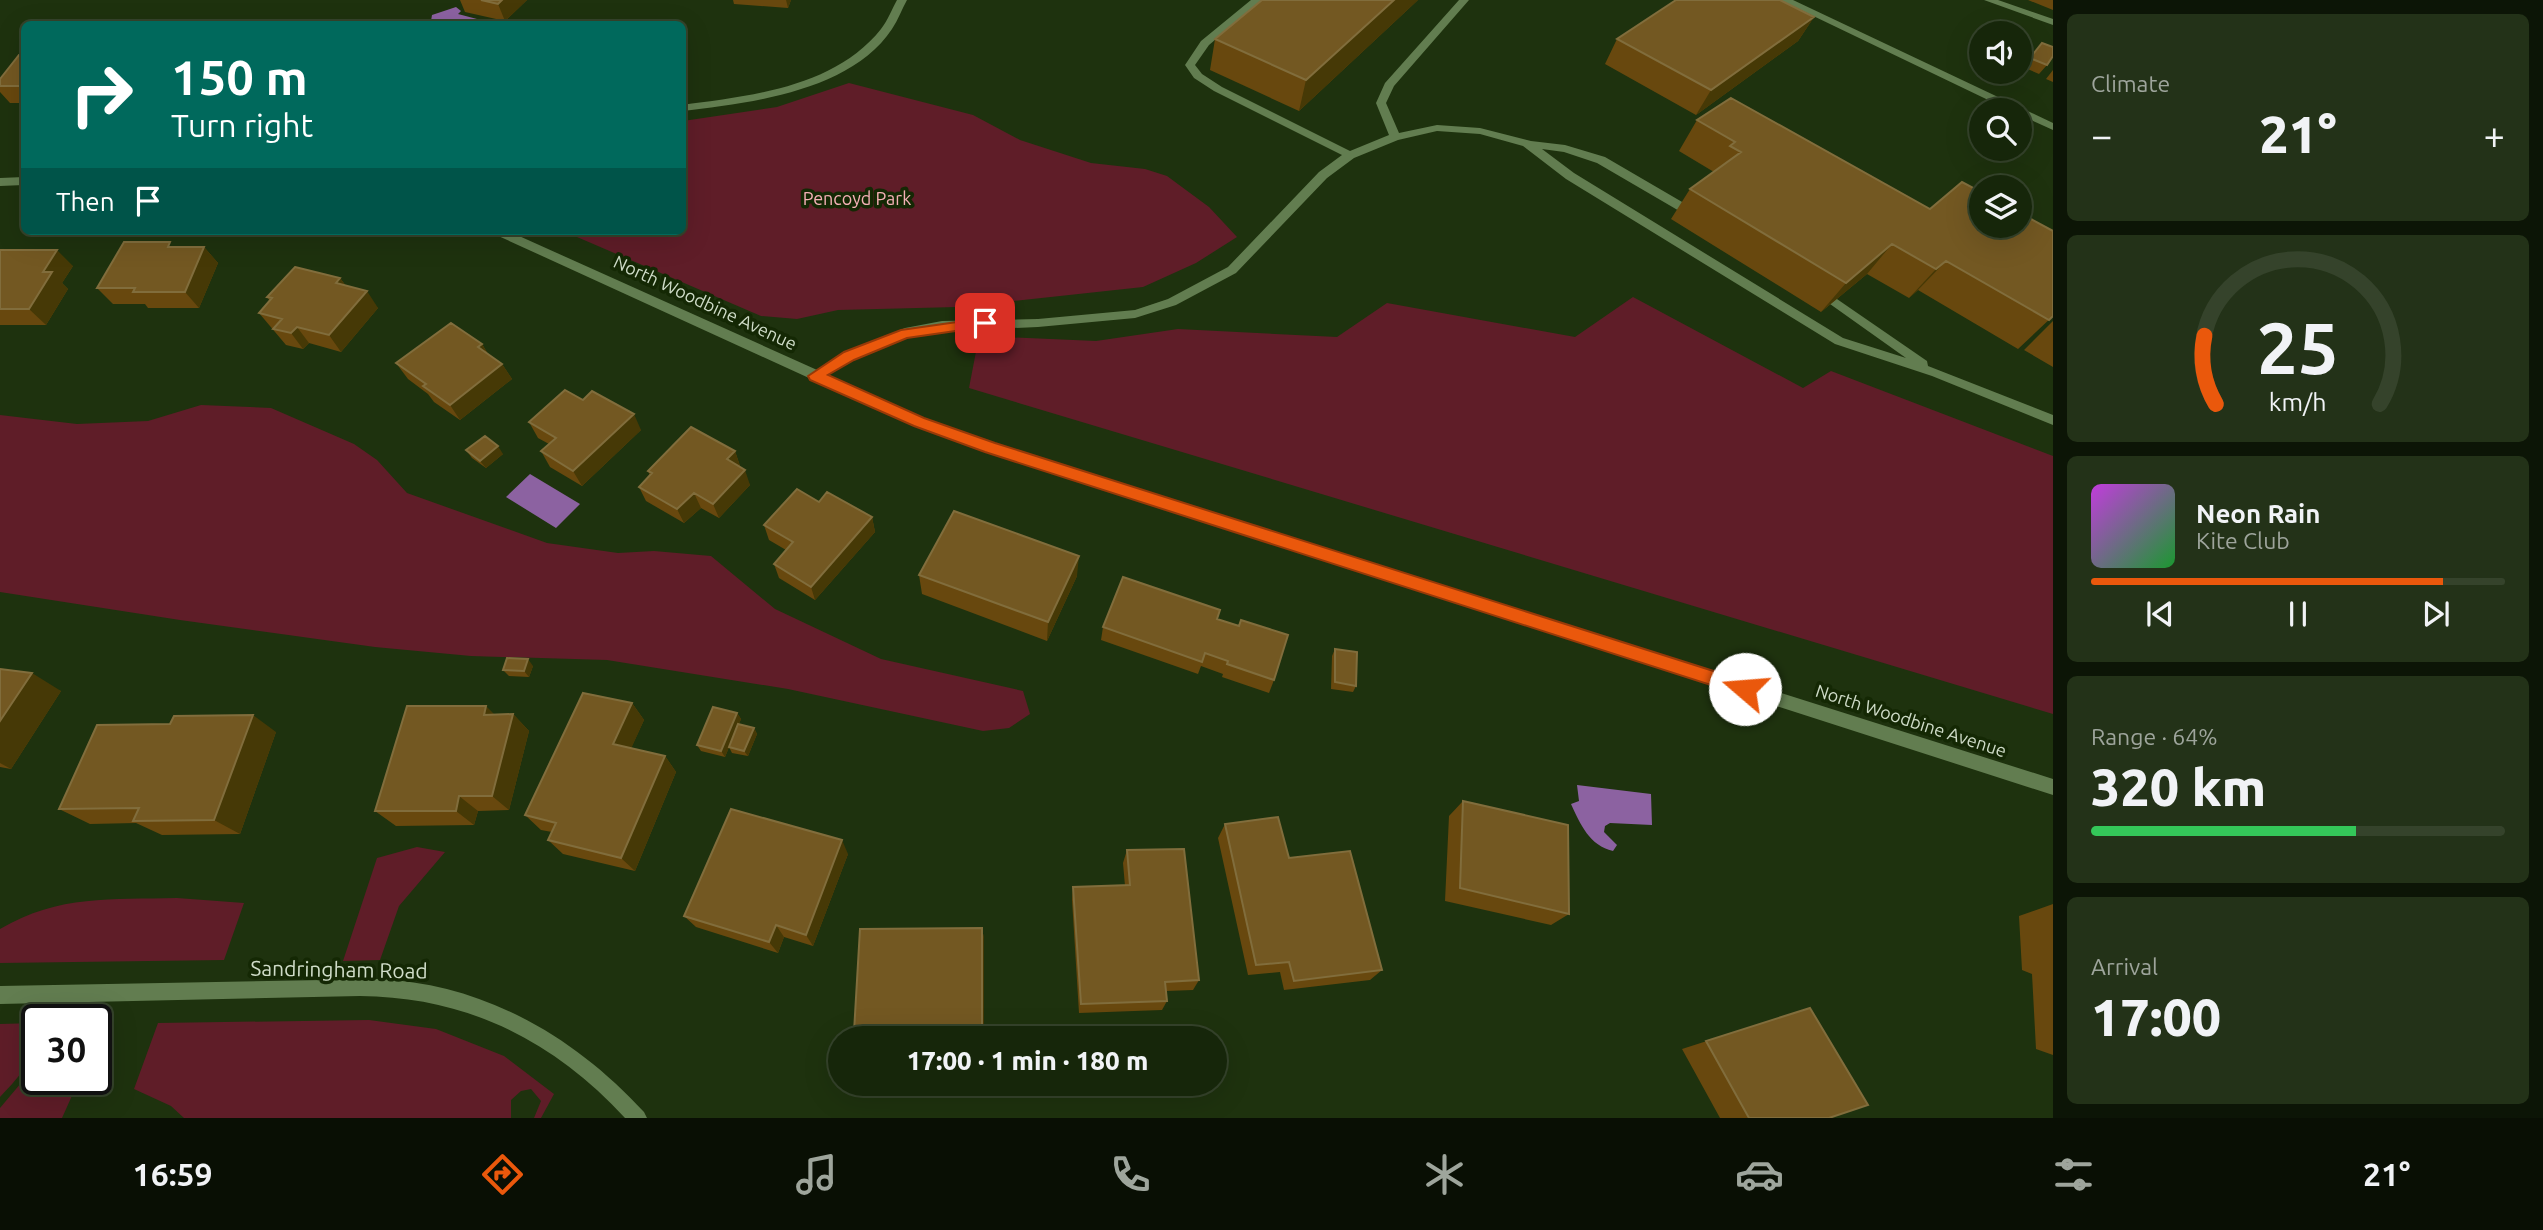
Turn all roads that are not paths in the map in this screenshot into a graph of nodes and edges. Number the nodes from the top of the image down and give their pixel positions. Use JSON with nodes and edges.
{"nodes":[{"id":1,"x":902,"y":0,"type":"edge"},
{"id":2,"x":1258,"y":0,"type":"edge"},
{"id":3,"x":1464,"y":0,"type":"edge"},
{"id":4,"x":1785,"y":0,"type":"edge"},
{"id":5,"x":1989,"y":0,"type":"edge"},
{"id":6,"x":2053,"y":22,"type":"edge"},
{"id":7,"x":686,"y":107,"type":"edge"},
{"id":8,"x":2053,"y":127,"type":"edge"},
{"id":9,"x":1395,"y":137,"type":"junction"},
{"id":10,"x":1527,"y":143,"type":"junction"},
{"id":11,"x":1350,"y":155,"type":"junction"},
{"id":12,"x":21,"y":181,"type":"edge"},
{"id":13,"x":0,"y":182,"type":"edge"},
{"id":14,"x":1685,"y":209,"type":"dead end"},
{"id":15,"x":507,"y":235,"type":"edge"},
{"id":16,"x":1834,"y":301,"type":"edge"},
{"id":17,"x":1936,"y":373,"type":"junction"},
{"id":18,"x":815,"y":376,"type":"junction"},
{"id":19,"x":2053,"y":420,"type":"edge"},
{"id":20,"x":2053,"y":787,"type":"edge"},
{"id":21,"x":0,"y":995,"type":"edge"},
{"id":22,"x":638,"y":1118,"type":"edge"}],
"edges":[{"from":1,"to":7,"type":"street"},
{"from":2,"to":11,"type":"street"},
{"from":3,"to":9,"type":"street"},
{"from":4,"to":8,"type":"street"},
{"from":5,"to":6,"type":"street"},
{"from":9,"to":10,"type":"street"},
{"from":9,"to":11,"type":"street"},
{"from":10,"to":14,"type":"street"},
{"from":10,"to":17,"type":"street"},
{"from":11,"to":18,"type":"street"},
{"from":12,"to":13,"type":"street"},
{"from":15,"to":18,"type":"street","name":"North Woodbine Avenue"},
{"from":16,"to":17,"type":"street"},
{"from":17,"to":19,"type":"street"},
{"from":18,"to":20,"type":"street","name":"North Woodbine Avenue"},
{"from":21,"to":22,"type":"street","name":"Sandringham Road"}]}
